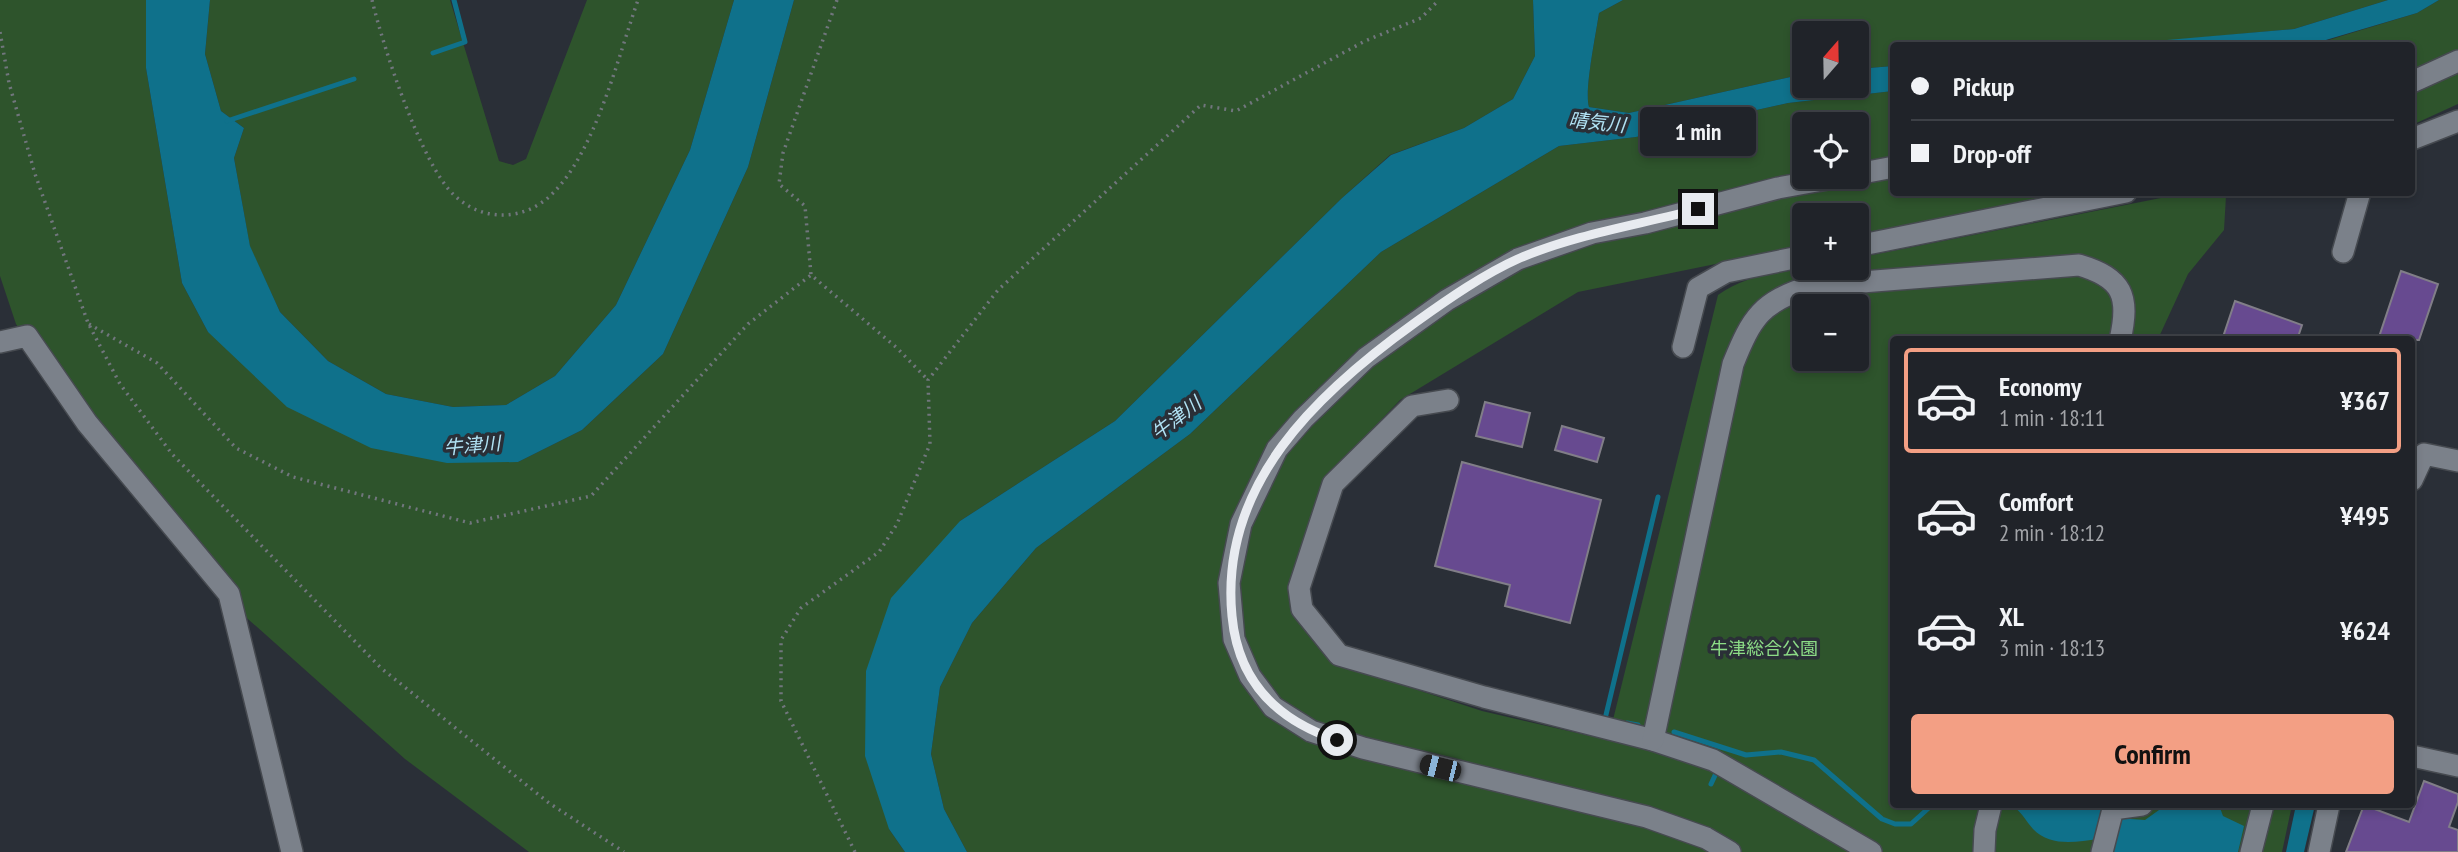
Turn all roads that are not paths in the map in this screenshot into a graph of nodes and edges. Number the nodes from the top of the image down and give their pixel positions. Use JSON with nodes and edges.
{"nodes":[{"id":1,"x":2458,"y":61,"type":"edge"},
{"id":2,"x":2415,"y":81,"type":"edge"},
{"id":3,"x":2458,"y":121,"type":"edge"},
{"id":4,"x":2415,"y":138,"type":"edge"},
{"id":5,"x":1890,"y":168,"type":"edge"},
{"id":6,"x":1869,"y":172,"type":"edge"},
{"id":7,"x":1792,"y":185,"type":"edge"},
{"id":8,"x":2106,"y":196,"type":"edge"},
{"id":9,"x":2359,"y":196,"type":"edge"},
{"id":10,"x":1869,"y":244,"type":"edge"},
{"id":11,"x":2343,"y":252,"type":"dead end"},
{"id":12,"x":1792,"y":259,"type":"edge"},
{"id":13,"x":2120,"y":336,"type":"edge"},
{"id":14,"x":0,"y":342,"type":"edge"},
{"id":15,"x":1683,"y":347,"type":"dead end"},
{"id":16,"x":1448,"y":400,"type":"dead end"},
{"id":17,"x":2458,"y":461,"type":"edge"},
{"id":18,"x":2415,"y":474,"type":"edge"},
{"id":19,"x":1653,"y":740,"type":"junction"},
{"id":20,"x":2415,"y":757,"type":"edge"},
{"id":21,"x":2458,"y":766,"type":"edge"},
{"id":22,"x":1990,"y":808,"type":"edge"},
{"id":23,"x":2120,"y":808,"type":"edge"},
{"id":24,"x":2262,"y":808,"type":"edge"},
{"id":25,"x":2328,"y":808,"type":"edge"},
{"id":26,"x":2103,"y":850,"type":"edge"},
{"id":27,"x":292,"y":852,"type":"edge"},
{"id":28,"x":1730,"y":852,"type":"edge"},
{"id":29,"x":1871,"y":852,"type":"edge"},
{"id":30,"x":1984,"y":852,"type":"edge"},
{"id":31,"x":2251,"y":852,"type":"edge"},
{"id":32,"x":2319,"y":852,"type":"edge"}],
"edges":[{"from":1,"to":2,"type":"street"},
{"from":3,"to":4,"type":"street"},
{"from":5,"to":6,"type":"street"},
{"from":7,"to":28,"type":"street"},
{"from":8,"to":10,"type":"street"},
{"from":9,"to":11,"type":"street"},
{"from":12,"to":15,"type":"street"},
{"from":13,"to":19,"type":"street"},
{"from":14,"to":27,"type":"street"},
{"from":16,"to":19,"type":"street"},
{"from":17,"to":18,"type":"street"},
{"from":19,"to":29,"type":"street"},
{"from":20,"to":21,"type":"street"},
{"from":22,"to":30,"type":"street"},
{"from":23,"to":26,"type":"street"},
{"from":24,"to":31,"type":"street"},
{"from":25,"to":32,"type":"street"}]}
